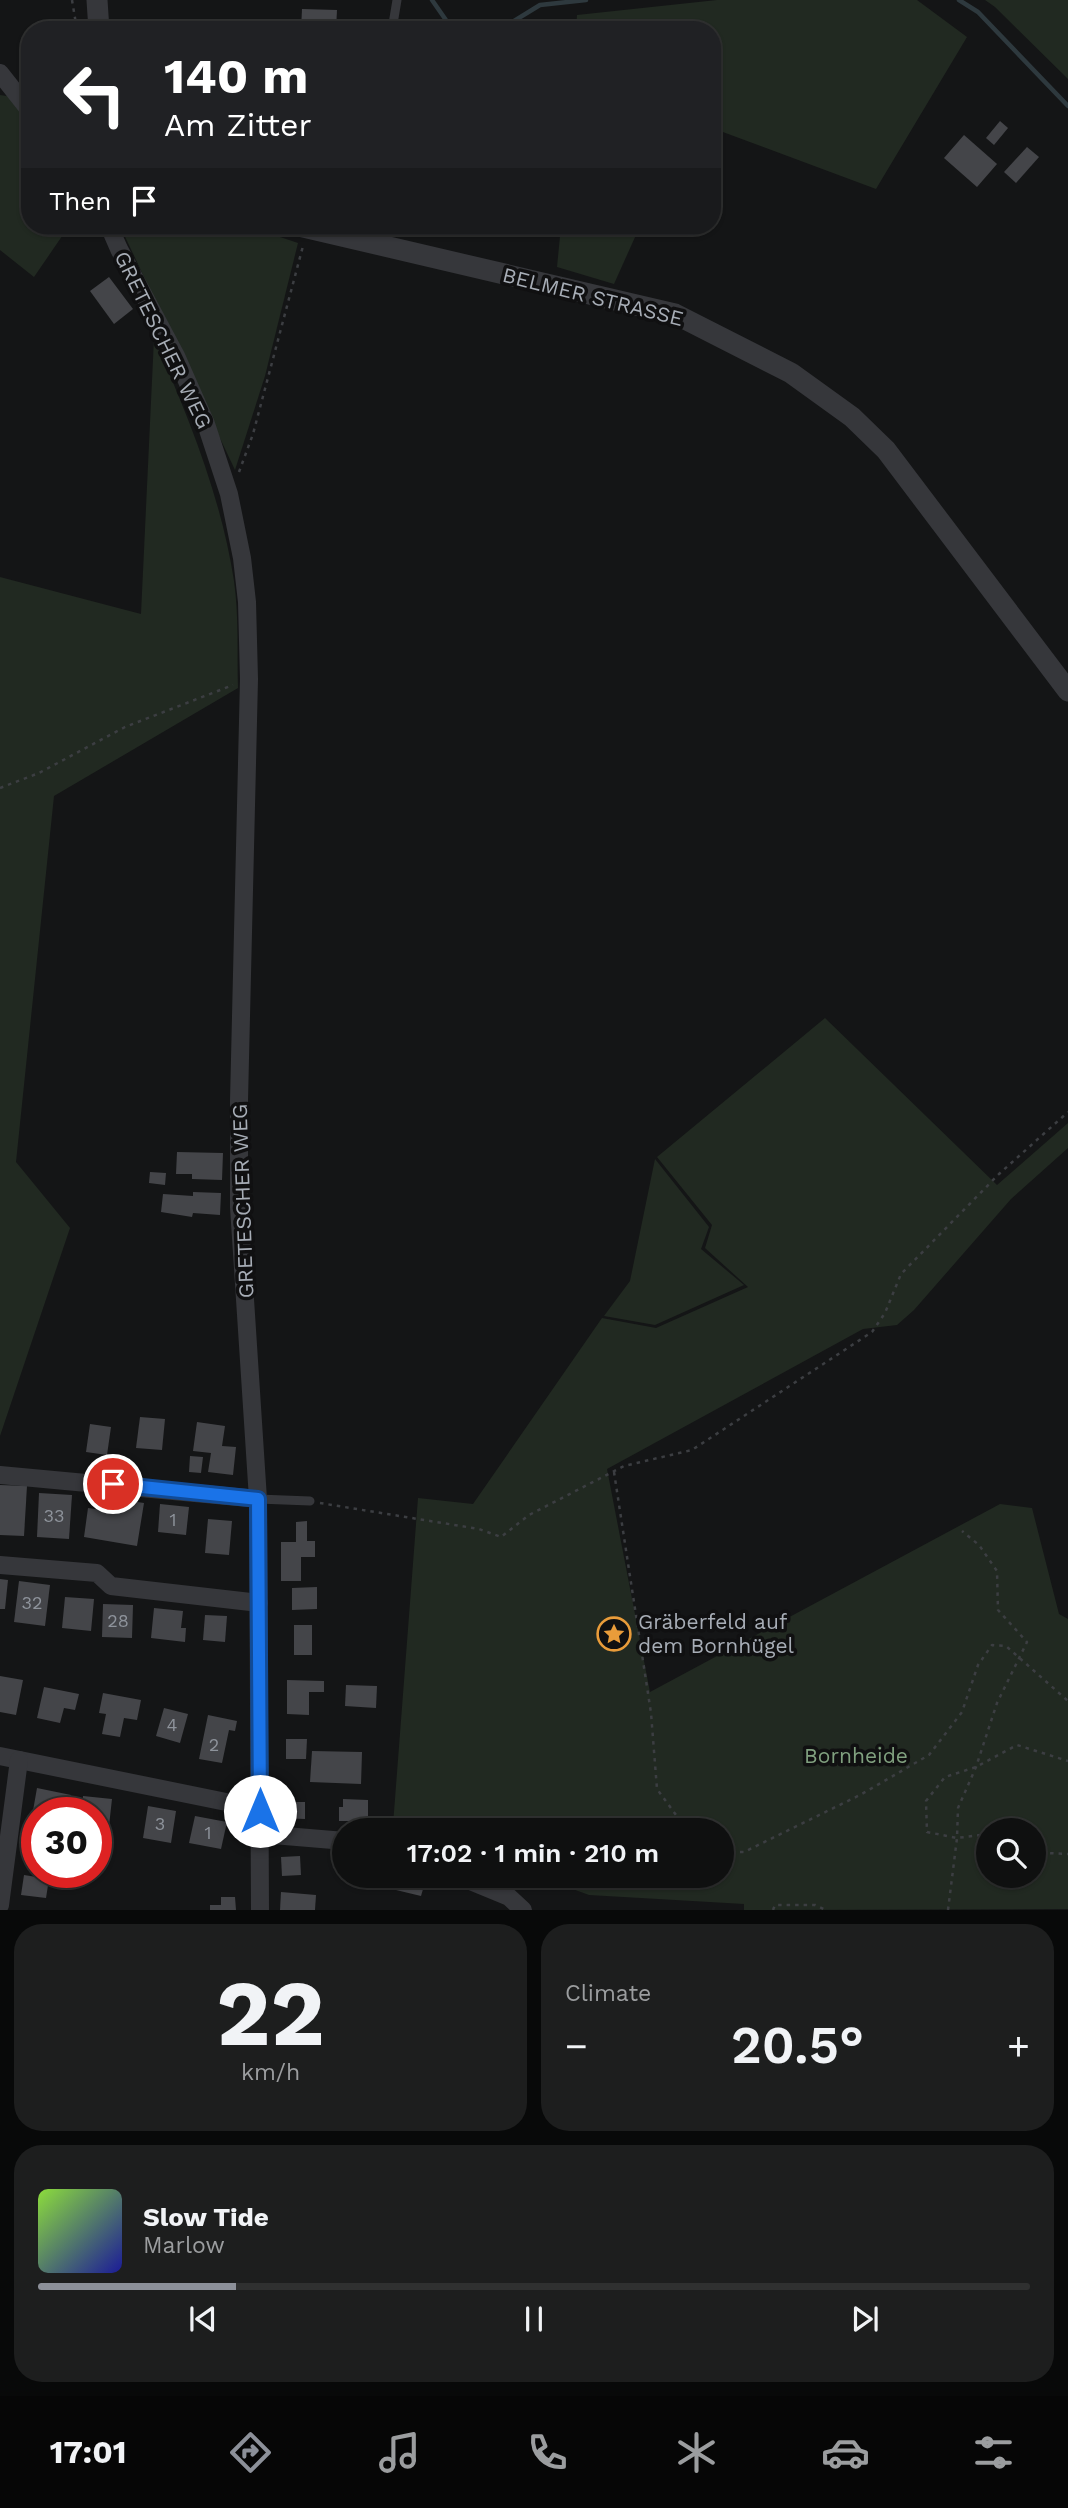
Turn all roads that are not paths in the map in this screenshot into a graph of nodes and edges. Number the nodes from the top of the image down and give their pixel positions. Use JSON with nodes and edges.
{"nodes":[{"id":1,"x":97,"y":0,"type":"edge"},
{"id":2,"x":397,"y":0,"type":"edge"},
{"id":3,"x":98,"y":21,"type":"edge"},
{"id":4,"x":394,"y":21,"type":"edge"},
{"id":5,"x":0,"y":73,"type":"edge"},
{"id":6,"x":21,"y":100,"type":"edge"},
{"id":7,"x":113,"y":235,"type":"edge"},
{"id":8,"x":339,"y":235,"type":"edge"},
{"id":9,"x":1068,"y":691,"type":"edge"},
{"id":10,"x":0,"y":1475,"type":"edge"},
{"id":11,"x":258,"y":1499,"type":"junction"},
{"id":12,"x":310,"y":1501,"type":"road end"},
{"id":13,"x":0,"y":1565,"type":"edge"},
{"id":14,"x":259,"y":1604,"type":"junction"},
{"id":15,"x":0,"y":1756,"type":"edge"},
{"id":16,"x":19,"y":1760,"type":"junction"},
{"id":17,"x":260,"y":1811,"type":"junction"},
{"id":18,"x":261,"y":1834,"type":"junction"},
{"id":19,"x":332,"y":1840,"type":"edge"},
{"id":20,"x":487,"y":1888,"type":"edge"},
{"id":21,"x":0,"y":1905,"type":"edge"},
{"id":22,"x":260,"y":1909,"type":"edge"},
{"id":23,"x":523,"y":1909,"type":"edge"}],
"edges":[{"from":1,"to":3,"type":"street"},
{"from":2,"to":4,"type":"lane"},
{"from":5,"to":6,"type":"street"},
{"from":7,"to":11,"type":"street","name":"GRETESCHER WEG"},
{"from":8,"to":9,"type":"street","name":"BELMER STRASSE"},
{"from":10,"to":11,"type":"street"},
{"from":11,"to":12,"type":"lane"},
{"from":11,"to":14,"type":"street","name":"GRETESCHER WEG"},
{"from":13,"to":14,"type":"street"},
{"from":14,"to":17,"type":"street","name":"GRETESCHER WEG"},
{"from":15,"to":16,"type":"street"},
{"from":16,"to":17,"type":"street"},
{"from":16,"to":21,"type":"street"},
{"from":17,"to":18,"type":"street","name":"GRETESCHER WEG"},
{"from":18,"to":19,"type":"street"},
{"from":18,"to":22,"type":"street","name":"GRETESCHER WEG"},
{"from":20,"to":23,"type":"street"}]}
